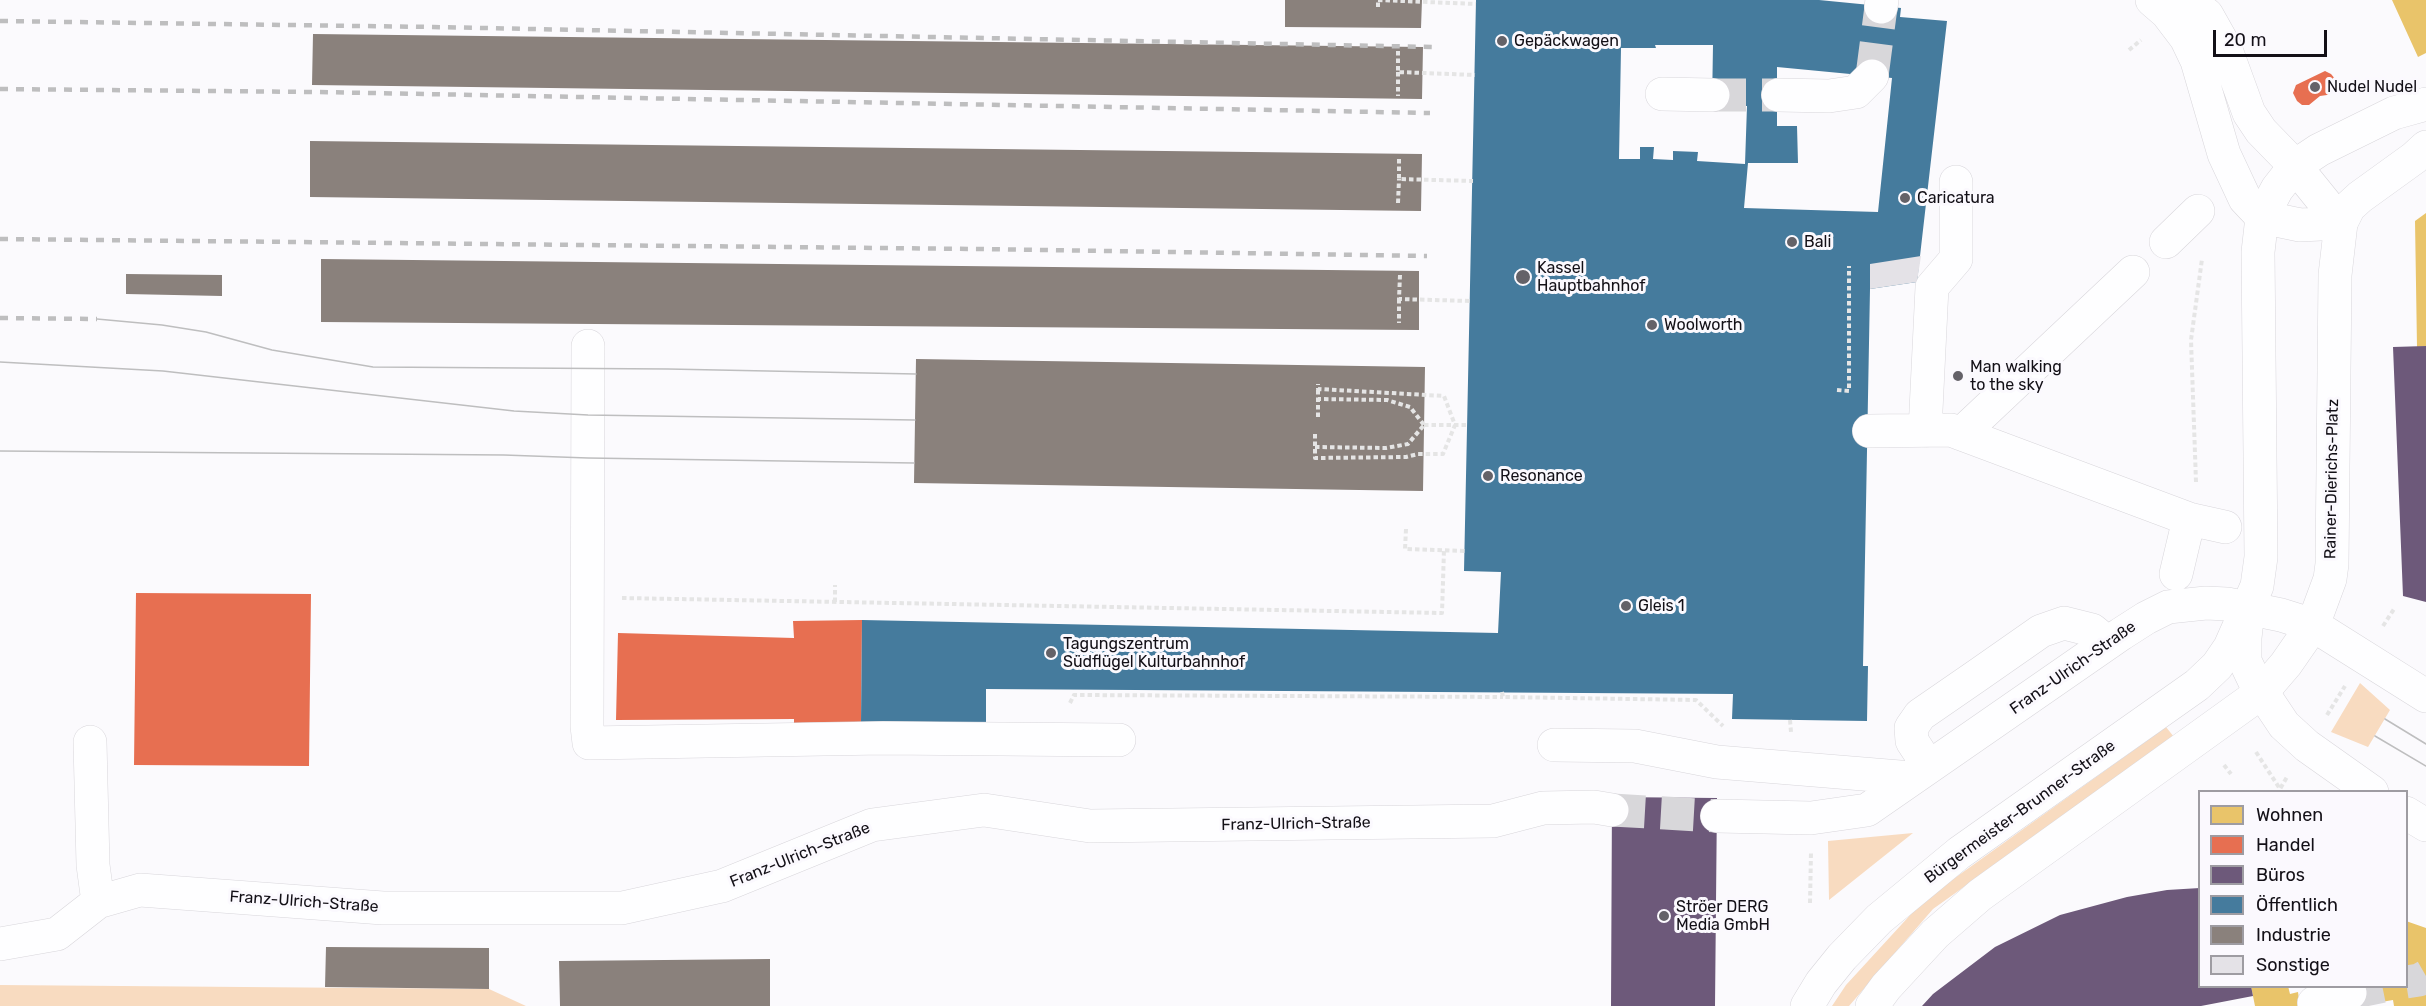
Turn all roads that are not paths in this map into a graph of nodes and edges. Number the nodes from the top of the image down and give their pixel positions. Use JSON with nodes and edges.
{"nodes":[{"id":1,"x":2152,"y":0,"type":"edge"},
{"id":2,"x":2188,"y":0,"type":"edge"},
{"id":3,"x":1872,"y":76,"type":"dead end"},
{"id":4,"x":1662,"y":94,"type":"dead end"},
{"id":5,"x":1713,"y":95,"type":"tunnel mouth"},
{"id":6,"x":1778,"y":95,"type":"tunnel mouth"},
{"id":7,"x":2426,"y":104,"type":"edge"},
{"id":8,"x":2426,"y":147,"type":"edge"},
{"id":9,"x":2295,"y":166,"type":"junction"},
{"id":10,"x":1956,"y":182,"type":"dead end"},
{"id":11,"x":2350,"y":210,"type":"junction"},
{"id":12,"x":2198,"y":211,"type":"dead end"},
{"id":13,"x":2262,"y":217,"type":"junction"},
{"id":14,"x":2166,"y":242,"type":"dead end"},
{"id":15,"x":2133,"y":272,"type":"dead end"},
{"id":16,"x":588,"y":346,"type":"dead end"},
{"id":17,"x":1925,"y":430,"type":"junction"},
{"id":18,"x":1869,"y":431,"type":"dead end"},
{"id":19,"x":1961,"y":434,"type":"junction"},
{"id":20,"x":2176,"y":574,"type":"dead end"},
{"id":21,"x":2248,"y":608,"type":"junction"},
{"id":22,"x":2313,"y":625,"type":"junction"},
{"id":23,"x":2108,"y":643,"type":"junction"},
{"id":24,"x":2262,"y":692,"type":"junction"},
{"id":25,"x":2426,"y":696,"type":"edge"},
{"id":26,"x":1119,"y":741,"type":"dead end"},
{"id":27,"x":90,"y":742,"type":"dead end"},
{"id":28,"x":1554,"y":745,"type":"dead end"},
{"id":29,"x":1920,"y":772,"type":"junction"},
{"id":30,"x":2370,"y":790,"type":"edge"},
{"id":31,"x":1612,"y":810,"type":"tunnel mouth"},
{"id":32,"x":2408,"y":814,"type":"edge"},
{"id":33,"x":1717,"y":816,"type":"tunnel mouth"},
{"id":34,"x":2426,"y":825,"type":"edge"},
{"id":35,"x":99,"y":902,"type":"junction"},
{"id":36,"x":0,"y":944,"type":"edge"},
{"id":37,"x":2350,"y":993,"type":"tunnel mouth"},
{"id":38,"x":1807,"y":1006,"type":"edge"},
{"id":39,"x":1872,"y":1006,"type":"edge"},
{"id":40,"x":2315,"y":1006,"type":"edge"}],
"edges":[{"from":1,"to":13,"type":"street"},
{"from":2,"to":9,"type":"street"},
{"from":3,"to":6,"type":"street"},
{"from":4,"to":5,"type":"street"},
{"from":7,"to":9,"type":"street"},
{"from":8,"to":11,"type":"street"},
{"from":9,"to":11,"type":"street"},
{"from":9,"to":13,"type":"street"},
{"from":10,"to":17,"type":"street"},
{"from":11,"to":13,"type":"street"},
{"from":11,"to":22,"type":"street","name":"Rainer-Dierichs-Platz"},
{"from":12,"to":14,"type":"street"},
{"from":13,"to":21,"type":"street"},
{"from":15,"to":19,"type":"street"},
{"from":16,"to":26,"type":"street"},
{"from":17,"to":18,"type":"street"},
{"from":17,"to":19,"type":"street"},
{"from":19,"to":20,"type":"street"},
{"from":21,"to":22,"type":"street","name":"Franz-Ulrich-Straße"},
{"from":21,"to":23,"type":"street","name":"Franz-Ulrich-Straße"},
{"from":21,"to":24,"type":"street"},
{"from":21,"to":38,"type":"street","name":"Bürgermeister-Brunner-Straße"},
{"from":22,"to":24,"type":"street","name":"Rainer-Dierichs-Platz"},
{"from":22,"to":25,"type":"street","name":"Franz-Ulrich-Straße"},
{"from":23,"to":29,"type":"street","name":"Franz-Ulrich-Straße"},
{"from":23,"to":29,"type":"street"},
{"from":24,"to":30,"type":"street"},
{"from":24,"to":39,"type":"street","name":"Rainer-Dierichs-Platz"},
{"from":27,"to":35,"type":"street"},
{"from":28,"to":29,"type":"street"},
{"from":29,"to":33,"type":"street","name":"Franz-Ulrich-Straße"},
{"from":31,"to":35,"type":"street","name":"Franz-Ulrich-Straße"},
{"from":32,"to":34,"type":"street"},
{"from":35,"to":36,"type":"street","name":"Franz-Ulrich-Straße"},
{"from":37,"to":40,"type":"street"}]}
